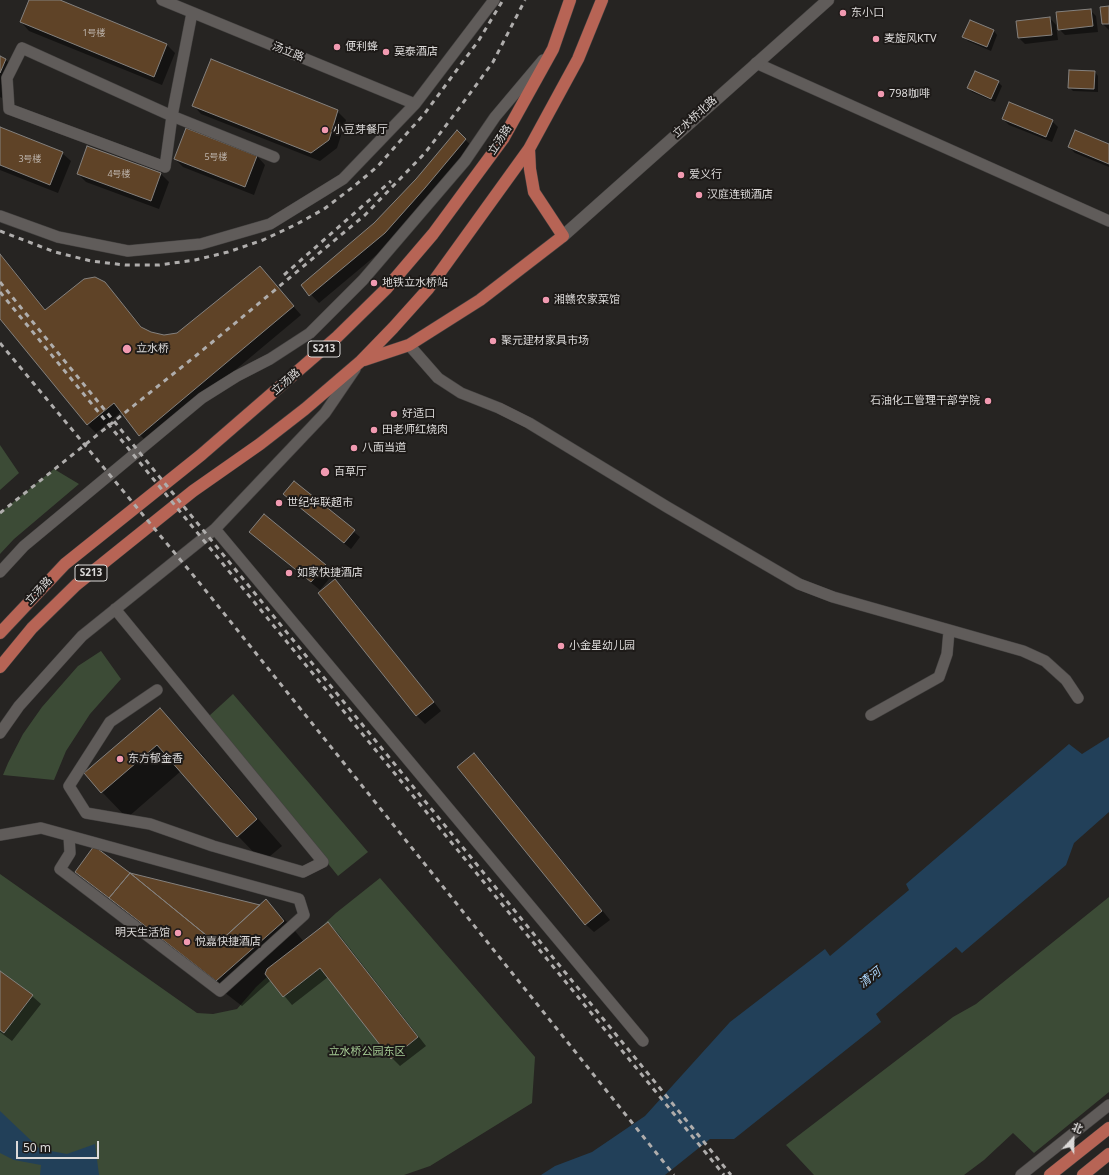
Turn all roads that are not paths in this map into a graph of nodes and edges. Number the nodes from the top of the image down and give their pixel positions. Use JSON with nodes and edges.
{"nodes":[{"id":1,"x":162,"y":0,"type":"edge"},
{"id":2,"x":494,"y":0,"type":"edge"},
{"id":3,"x":570,"y":0,"type":"edge"},
{"id":4,"x":602,"y":0,"type":"edge"},
{"id":5,"x":828,"y":0,"type":"edge"},
{"id":6,"x":192,"y":13,"type":"junction"},
{"id":7,"x":552,"y":49,"type":"junction"},
{"id":8,"x":756,"y":63,"type":"junction"},
{"id":9,"x":415,"y":104,"type":"junction"},
{"id":10,"x":172,"y":116,"type":"junction"},
{"id":11,"x":529,"y":149,"type":"junction"},
{"id":12,"x":274,"y":157,"type":"dead end"},
{"id":13,"x":0,"y":216,"type":"edge"},
{"id":14,"x":1109,"y":221,"type":"edge"},
{"id":15,"x":562,"y":236,"type":"junction"},
{"id":16,"x":409,"y":345,"type":"junction"},
{"id":17,"x":361,"y":361,"type":"junction"},
{"id":18,"x":214,"y":529,"type":"junction"},
{"id":19,"x":0,"y":572,"type":"edge"},
{"id":20,"x":115,"y":609,"type":"junction"},
{"id":21,"x":949,"y":631,"type":"junction"},
{"id":22,"x":0,"y":633,"type":"edge"},
{"id":23,"x":0,"y":667,"type":"edge"},
{"id":24,"x":157,"y":690,"type":"dead end"},
{"id":25,"x":1078,"y":698,"type":"dead end"},
{"id":26,"x":871,"y":715,"type":"dead end"},
{"id":27,"x":0,"y":733,"type":"edge"},
{"id":28,"x":0,"y":835,"type":"edge"},
{"id":29,"x":69,"y":836,"type":"junction"},
{"id":30,"x":644,"y":1041,"type":"dead end"},
{"id":31,"x":1109,"y":1105,"type":"edge"},
{"id":32,"x":1109,"y":1128,"type":"edge"},
{"id":33,"x":1109,"y":1154,"type":"edge"},
{"id":34,"x":1021,"y":1175,"type":"edge"},
{"id":35,"x":1050,"y":1175,"type":"edge"},
{"id":36,"x":1083,"y":1175,"type":"edge"}],
"edges":[{"from":1,"to":6,"type":"street","name":"汤立路"},
{"from":2,"to":9,"type":"street"},
{"from":3,"to":7,"type":"main road","name":"立汤路","number":"S213"},
{"from":4,"to":11,"type":"main road","name":"立汤路","number":"S213"},
{"from":5,"to":8,"type":"street","name":"立水桥北路"},
{"from":6,"to":9,"type":"street","name":"汤立路"},
{"from":6,"to":10,"type":"street"},
{"from":7,"to":19,"type":"street","name":"立汤路","number":"S213"},
{"from":7,"to":22,"type":"main road","name":"立汤路","number":"S213"},
{"from":8,"to":14,"type":"street"},
{"from":8,"to":15,"type":"street","name":"立水桥北路"},
{"from":9,"to":13,"type":"street"},
{"from":10,"to":10,"type":"street"},
{"from":10,"to":12,"type":"street"},
{"from":11,"to":15,"type":"main road"},
{"from":11,"to":17,"type":"main road","name":"立汤路","number":"S213"},
{"from":15,"to":16,"type":"main road"},
{"from":16,"to":17,"type":"main road"},
{"from":16,"to":21,"type":"street"},
{"from":17,"to":18,"type":"street","name":"立汤路","number":"S213"},
{"from":17,"to":23,"type":"main road","name":"立汤路","number":"S213"},
{"from":18,"to":20,"type":"street","name":"立汤路","number":"S213"},
{"from":18,"to":30,"type":"street"},
{"from":20,"to":24,"type":"street"},
{"from":20,"to":27,"type":"street","name":"立汤路","number":"S213"},
{"from":21,"to":25,"type":"street"},
{"from":21,"to":26,"type":"street"},
{"from":28,"to":29,"type":"street"},
{"from":29,"to":29,"type":"street"},
{"from":31,"to":34,"type":"street"},
{"from":32,"to":35,"type":"main road"},
{"from":33,"to":36,"type":"main road"}]}
